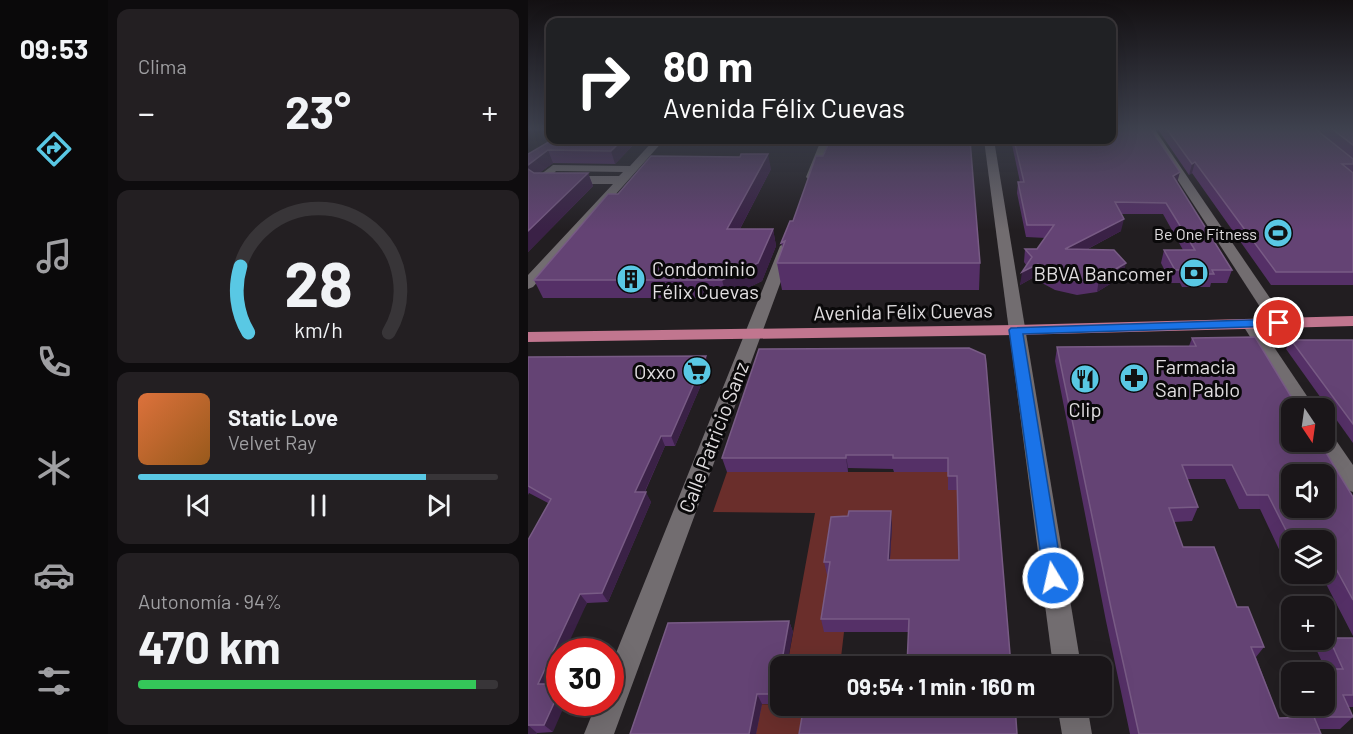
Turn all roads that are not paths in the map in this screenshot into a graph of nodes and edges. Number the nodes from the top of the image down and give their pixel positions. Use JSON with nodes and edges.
{"nodes":[{"id":1,"x":637,"y":162,"type":"edge"},
{"id":2,"x":818,"y":162,"type":"edge"},
{"id":3,"x":992,"y":162,"type":"edge"},
{"id":4,"x":1172,"y":162,"type":"edge"},
{"id":5,"x":630,"y":169,"type":"junction"},
{"id":6,"x":620,"y":180,"type":"junction"},
{"id":7,"x":806,"y":195,"type":"edge"},
{"id":8,"x":793,"y":228,"type":"edge"},
{"id":9,"x":528,"y":284,"type":"edge"},
{"id":10,"x":1353,"y":321,"type":"edge"},
{"id":11,"x":1279,"y":323,"type":"junction"},
{"id":12,"x":1250,"y":324,"type":"junction"},
{"id":13,"x":1016,"y":330,"type":"junction"},
{"id":14,"x":752,"y":334,"type":"junction"},
{"id":15,"x":528,"y":337,"type":"edge"},
{"id":16,"x":1298,"y":398,"type":"edge"},
{"id":17,"x":1333,"y":452,"type":"edge"},
{"id":18,"x":1353,"y":483,"type":"edge"},
{"id":19,"x":1065,"y":656,"type":"edge"},
{"id":20,"x":1074,"y":716,"type":"edge"},
{"id":21,"x":599,"y":734,"type":"edge"},
{"id":22,"x":1077,"y":734,"type":"edge"}],
"edges":[{"from":1,"to":5,"type":"street"},
{"from":2,"to":7,"type":"street"},
{"from":3,"to":13,"type":"street"},
{"from":4,"to":11,"type":"street"},
{"from":5,"to":6,"type":"street"},
{"from":5,"to":6,"type":"street"},
{"from":6,"to":9,"type":"street"},
{"from":8,"to":14,"type":"street","name":"Calle Patricio Sanz"},
{"from":10,"to":11,"type":"main road","name":"Avenida Félix Cuevas"},
{"from":11,"to":12,"type":"main road","name":"Avenida Félix Cuevas"},
{"from":12,"to":13,"type":"main road","name":"Avenida Félix Cuevas"},
{"from":12,"to":16,"type":"street"},
{"from":13,"to":14,"type":"main road","name":"Avenida Félix Cuevas"},
{"from":13,"to":19,"type":"street"},
{"from":14,"to":15,"type":"main road","name":"Avenida Félix Cuevas"},
{"from":14,"to":21,"type":"street","name":"Calle Patricio Sanz"},
{"from":17,"to":18,"type":"street"},
{"from":20,"to":22,"type":"street"}]}
